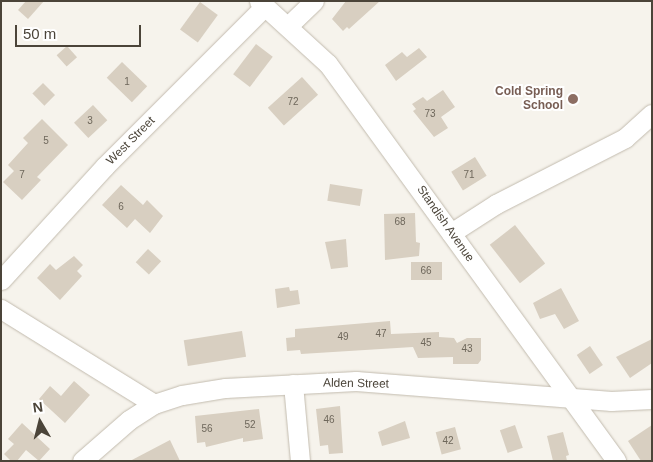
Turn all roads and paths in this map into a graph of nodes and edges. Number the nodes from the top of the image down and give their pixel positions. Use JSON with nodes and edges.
{"nodes":[{"id":1,"x":314,"y":1,"type":"edge"},
{"id":2,"x":262,"y":3,"type":"edge"},
{"id":3,"x":288,"y":26,"type":"junction"},
{"id":4,"x":652,"y":114,"type":"edge"},
{"id":5,"x":451,"y":233,"type":"junction"},
{"id":6,"x":1,"y":280,"type":"edge"},
{"id":7,"x":1,"y":310,"type":"edge"},
{"id":8,"x":293,"y":384,"type":"junction"},
{"id":9,"x":572,"y":398,"type":"junction"},
{"id":10,"x":652,"y":399,"type":"edge"},
{"id":11,"x":154,"y":404,"type":"junction"},
{"id":12,"x":82,"y":461,"type":"edge"},
{"id":13,"x":300,"y":461,"type":"edge"},
{"id":14,"x":616,"y":461,"type":"edge"}],
"edges":[{"from":1,"to":3,"type":"street"},
{"from":2,"to":3,"type":"street","name":"Standish Avenue"},
{"from":2,"to":6,"type":"street","name":"West Street"},
{"from":3,"to":5,"type":"street","name":"Standish Avenue"},
{"from":4,"to":5,"type":"street"},
{"from":5,"to":9,"type":"street","name":"Standish Avenue"},
{"from":7,"to":11,"type":"street"},
{"from":8,"to":9,"type":"street","name":"Alden Street"},
{"from":8,"to":11,"type":"street","name":"Alden Street"},
{"from":8,"to":13,"type":"street"},
{"from":9,"to":10,"type":"street","name":"Alden Street"},
{"from":9,"to":14,"type":"street","name":"Standish Avenue"},
{"from":11,"to":12,"type":"street","name":"Alden Street"}]}
